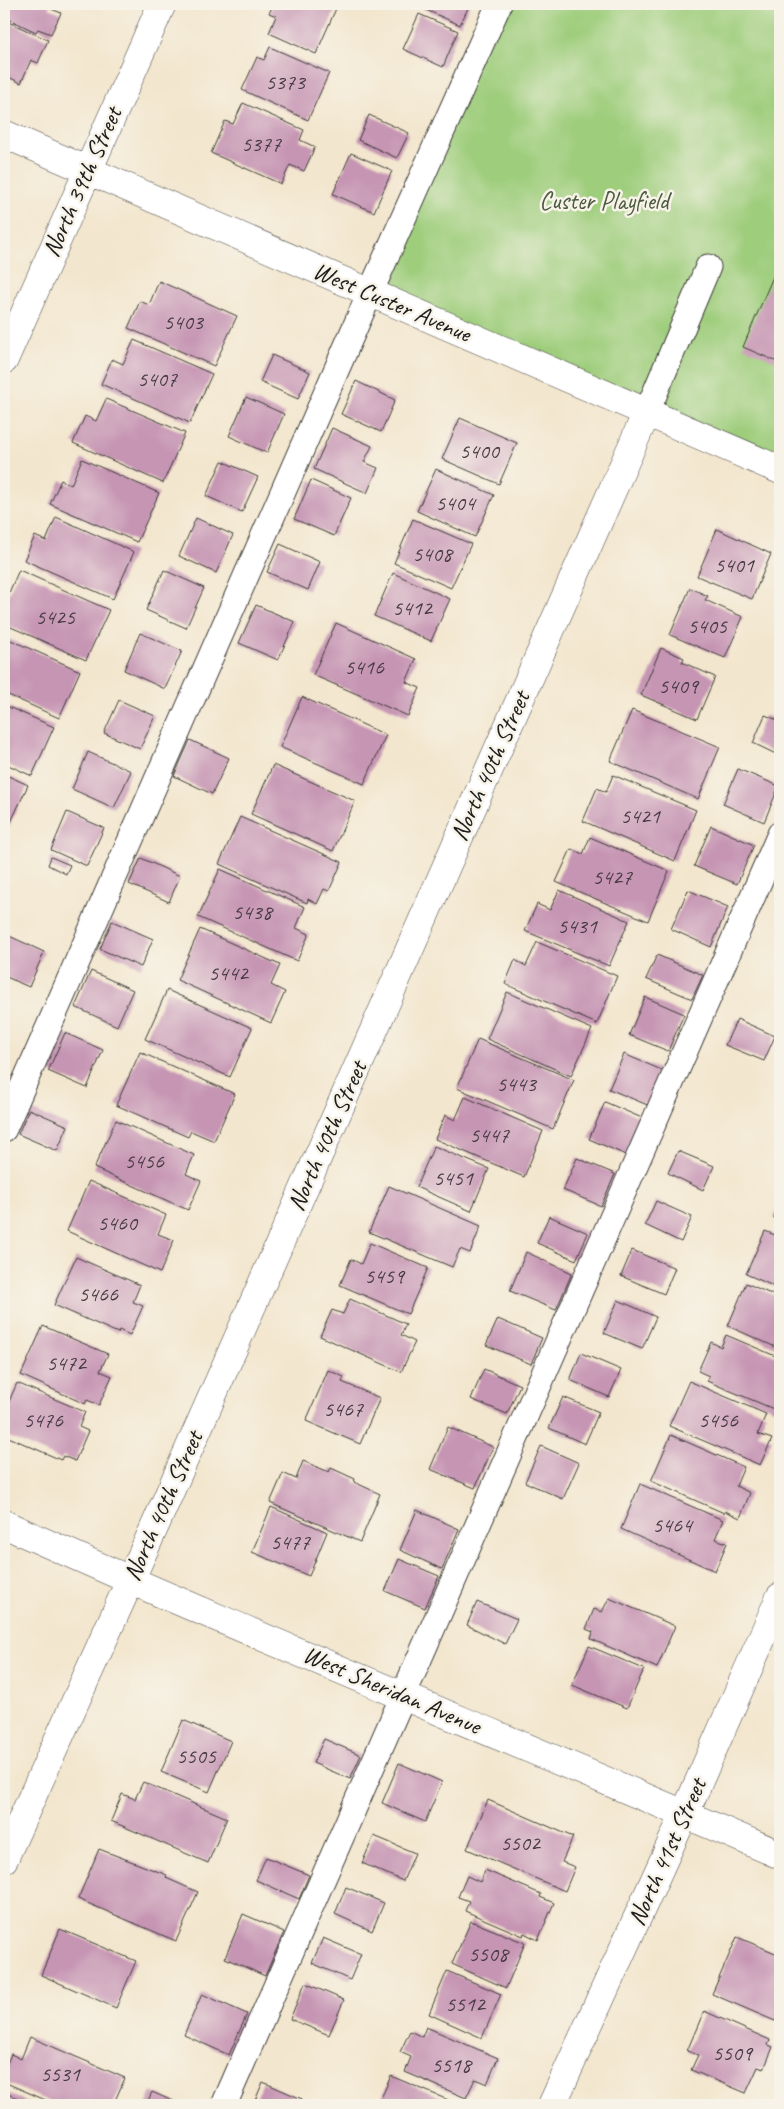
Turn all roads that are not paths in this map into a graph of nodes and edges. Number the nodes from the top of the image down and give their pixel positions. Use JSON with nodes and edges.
{"nodes":[{"id":1,"x":162,"y":4,"type":"edge"},
{"id":2,"x":499,"y":4,"type":"edge"},
{"id":3,"x":4,"y":134,"type":"edge"},
{"id":4,"x":86,"y":171,"type":"junction"},
{"id":5,"x":708,"y":266,"type":"dead end"},
{"id":6,"x":370,"y":293,"type":"junction"},
{"id":7,"x":4,"y":360,"type":"edge"},
{"id":8,"x":647,"y":412,"type":"junction"},
{"id":9,"x":780,"y":470,"type":"edge"},
{"id":10,"x":780,"y":834,"type":"edge"},
{"id":11,"x":4,"y":1129,"type":"edge"},
{"id":12,"x":4,"y":1524,"type":"edge"},
{"id":13,"x":130,"y":1581,"type":"junction"},
{"id":14,"x":780,"y":1597,"type":"edge"},
{"id":15,"x":403,"y":1694,"type":"junction"},
{"id":16,"x":685,"y":1814,"type":"junction"},
{"id":17,"x":780,"y":1855,"type":"edge"},
{"id":18,"x":4,"y":1859,"type":"edge"},
{"id":19,"x":224,"y":2105,"type":"edge"},
{"id":20,"x":552,"y":2105,"type":"edge"}],
"edges":[{"from":1,"to":4,"type":"street","name":"North 39th Street"},
{"from":2,"to":6,"type":"lane"},
{"from":3,"to":4,"type":"street","name":"West Custer Avenue"},
{"from":4,"to":6,"type":"street","name":"West Custer Avenue"},
{"from":4,"to":7,"type":"street","name":"North 39th Street"},
{"from":5,"to":8,"type":"lane"},
{"from":6,"to":8,"type":"street","name":"West Custer Avenue"},
{"from":6,"to":11,"type":"lane"},
{"from":8,"to":9,"type":"street","name":"West Custer Avenue"},
{"from":8,"to":13,"type":"street","name":"North 40th Street"},
{"from":10,"to":15,"type":"lane"},
{"from":12,"to":13,"type":"street","name":"West Sheridan Avenue"},
{"from":13,"to":15,"type":"street","name":"West Sheridan Avenue"},
{"from":13,"to":18,"type":"street","name":"North 40th Street"},
{"from":14,"to":16,"type":"street","name":"North 41st Street"},
{"from":15,"to":16,"type":"street","name":"West Sheridan Avenue"},
{"from":15,"to":19,"type":"lane"},
{"from":16,"to":17,"type":"street","name":"West Sheridan Avenue"},
{"from":16,"to":20,"type":"street","name":"North 41st Street"}]}
